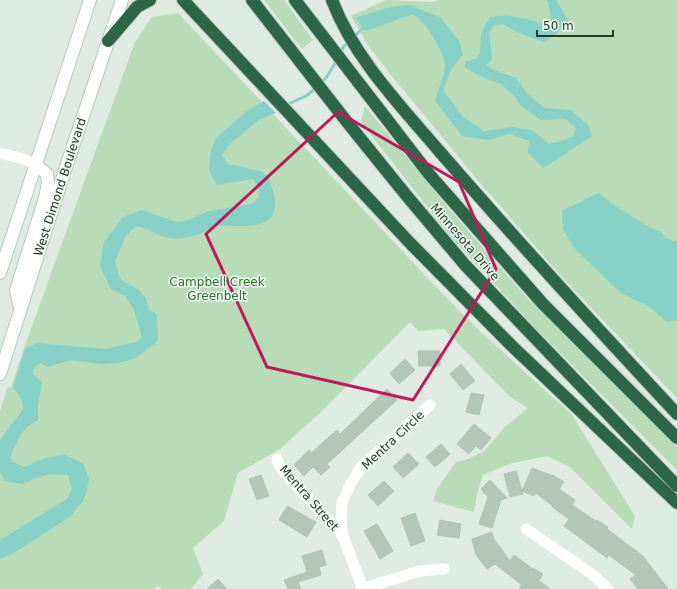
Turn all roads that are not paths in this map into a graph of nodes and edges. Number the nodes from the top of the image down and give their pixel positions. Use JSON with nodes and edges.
{"nodes":[{"id":1,"x":90,"y":0,"type":"edge"},
{"id":2,"x":122,"y":0,"type":"edge"},
{"id":3,"x":150,"y":0,"type":"edge"},
{"id":4,"x":175,"y":0,"type":"edge"},
{"id":5,"x":252,"y":0,"type":"edge"},
{"id":6,"x":295,"y":0,"type":"edge"},
{"id":7,"x":332,"y":0,"type":"edge"},
{"id":8,"x":185,"y":3,"type":"edge"},
{"id":9,"x":108,"y":41,"type":"junction"},
{"id":10,"x":0,"y":153,"type":"edge"},
{"id":11,"x":35,"y":164,"type":"junction"},
{"id":12,"x":0,"y":273,"type":"edge"},
{"id":13,"x":20,"y":310,"type":"junction"},
{"id":14,"x":0,"y":374,"type":"edge"},
{"id":15,"x":430,"y":405,"type":"dead end"},
{"id":16,"x":677,"y":414,"type":"edge"},
{"id":17,"x":677,"y":438,"type":"edge"},
{"id":18,"x":276,"y":459,"type":"dead end"},
{"id":19,"x":677,"y":486,"type":"edge"},
{"id":20,"x":677,"y":503,"type":"edge"},
{"id":21,"x":526,"y":529,"type":"dead end"},
{"id":22,"x":343,"y":536,"type":"junction"},
{"id":23,"x":444,"y":569,"type":"dead end"},
{"id":24,"x":362,"y":589,"type":"edge"},
{"id":25,"x":608,"y":589,"type":"edge"}],
"edges":[{"from":1,"to":11,"type":"main road"},
{"from":2,"to":9,"type":"main road","name":"West Dimond Boulevard"},
{"from":3,"to":9,"type":"highway"},
{"from":4,"to":8,"type":"highway"},
{"from":5,"to":19,"type":"highway","name":"Minnesota Drive"},
{"from":6,"to":17,"type":"highway","name":"Minnesota Drive"},
{"from":7,"to":16,"type":"highway"},
{"from":8,"to":20,"type":"highway"},
{"from":9,"to":13,"type":"main road","name":"West Dimond Boulevard"},
{"from":10,"to":11,"type":"street"},
{"from":11,"to":12,"type":"main road"},
{"from":11,"to":13,"type":"main road"},
{"from":13,"to":14,"type":"main road","name":"West Dimond Boulevard"},
{"from":15,"to":22,"type":"street","name":"Mentra Circle"},
{"from":18,"to":22,"type":"street","name":"Mentra Street"},
{"from":21,"to":25,"type":"street"},
{"from":22,"to":24,"type":"street","name":"Mentra Circle"},
{"from":23,"to":24,"type":"street"}]}
